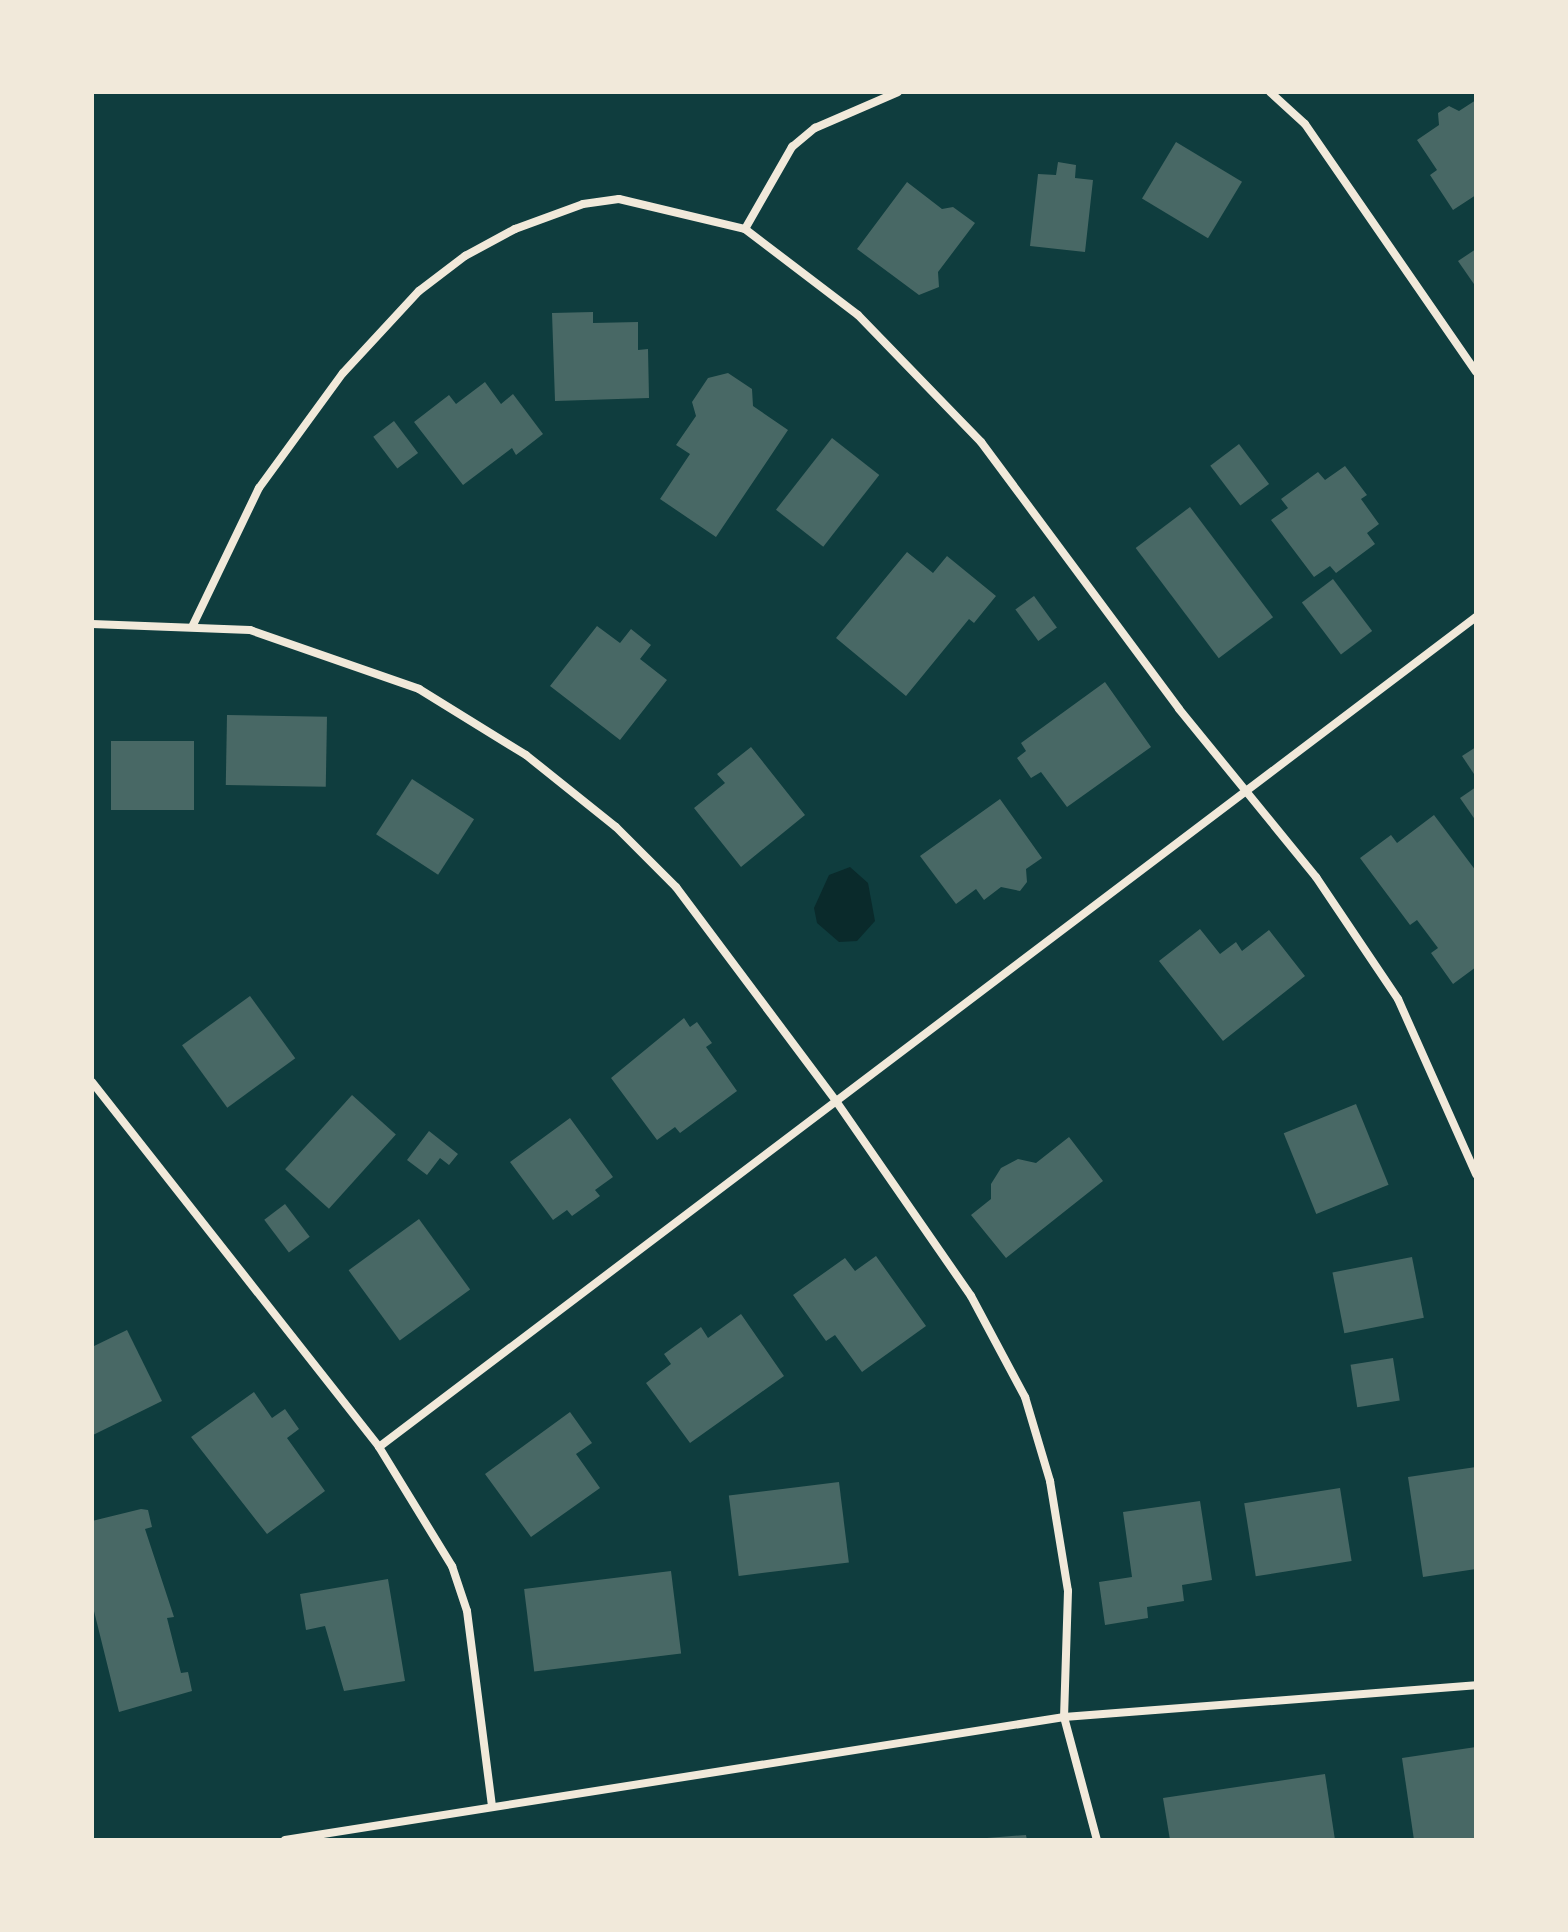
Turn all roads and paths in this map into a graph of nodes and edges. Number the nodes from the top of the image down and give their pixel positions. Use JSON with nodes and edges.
{"nodes":[{"id":1,"x":898,"y":92,"type":"edge"},
{"id":2,"x":1270,"y":92,"type":"edge"},
{"id":3,"x":745,"y":229,"type":"junction"},
{"id":4,"x":1476,"y":372,"type":"edge"},
{"id":5,"x":1476,"y":617,"type":"edge"},
{"id":6,"x":92,"y":624,"type":"edge"},
{"id":7,"x":193,"y":625,"type":"junction"},
{"id":8,"x":1247,"y":795,"type":"junction"},
{"id":9,"x":92,"y":1082,"type":"edge"},
{"id":10,"x":836,"y":1101,"type":"junction"},
{"id":11,"x":1476,"y":1174,"type":"edge"},
{"id":12,"x":379,"y":1447,"type":"junction"},
{"id":13,"x":1476,"y":1685,"type":"edge"},
{"id":14,"x":1064,"y":1717,"type":"junction"},
{"id":15,"x":492,"y":1806,"type":"junction"},
{"id":16,"x":285,"y":1840,"type":"edge"},
{"id":17,"x":1097,"y":1840,"type":"edge"}],
"edges":[{"from":1,"to":3,"type":"street"},
{"from":2,"to":4,"type":"street"},
{"from":3,"to":7,"type":"street"},
{"from":3,"to":8,"type":"street"},
{"from":5,"to":8,"type":"street"},
{"from":6,"to":7,"type":"street"},
{"from":7,"to":10,"type":"street"},
{"from":8,"to":10,"type":"street"},
{"from":8,"to":11,"type":"street"},
{"from":9,"to":12,"type":"street"},
{"from":10,"to":12,"type":"street"},
{"from":10,"to":14,"type":"street"},
{"from":12,"to":15,"type":"street"},
{"from":13,"to":14,"type":"street"},
{"from":14,"to":15,"type":"street"},
{"from":14,"to":17,"type":"street"},
{"from":15,"to":16,"type":"street"}]}
